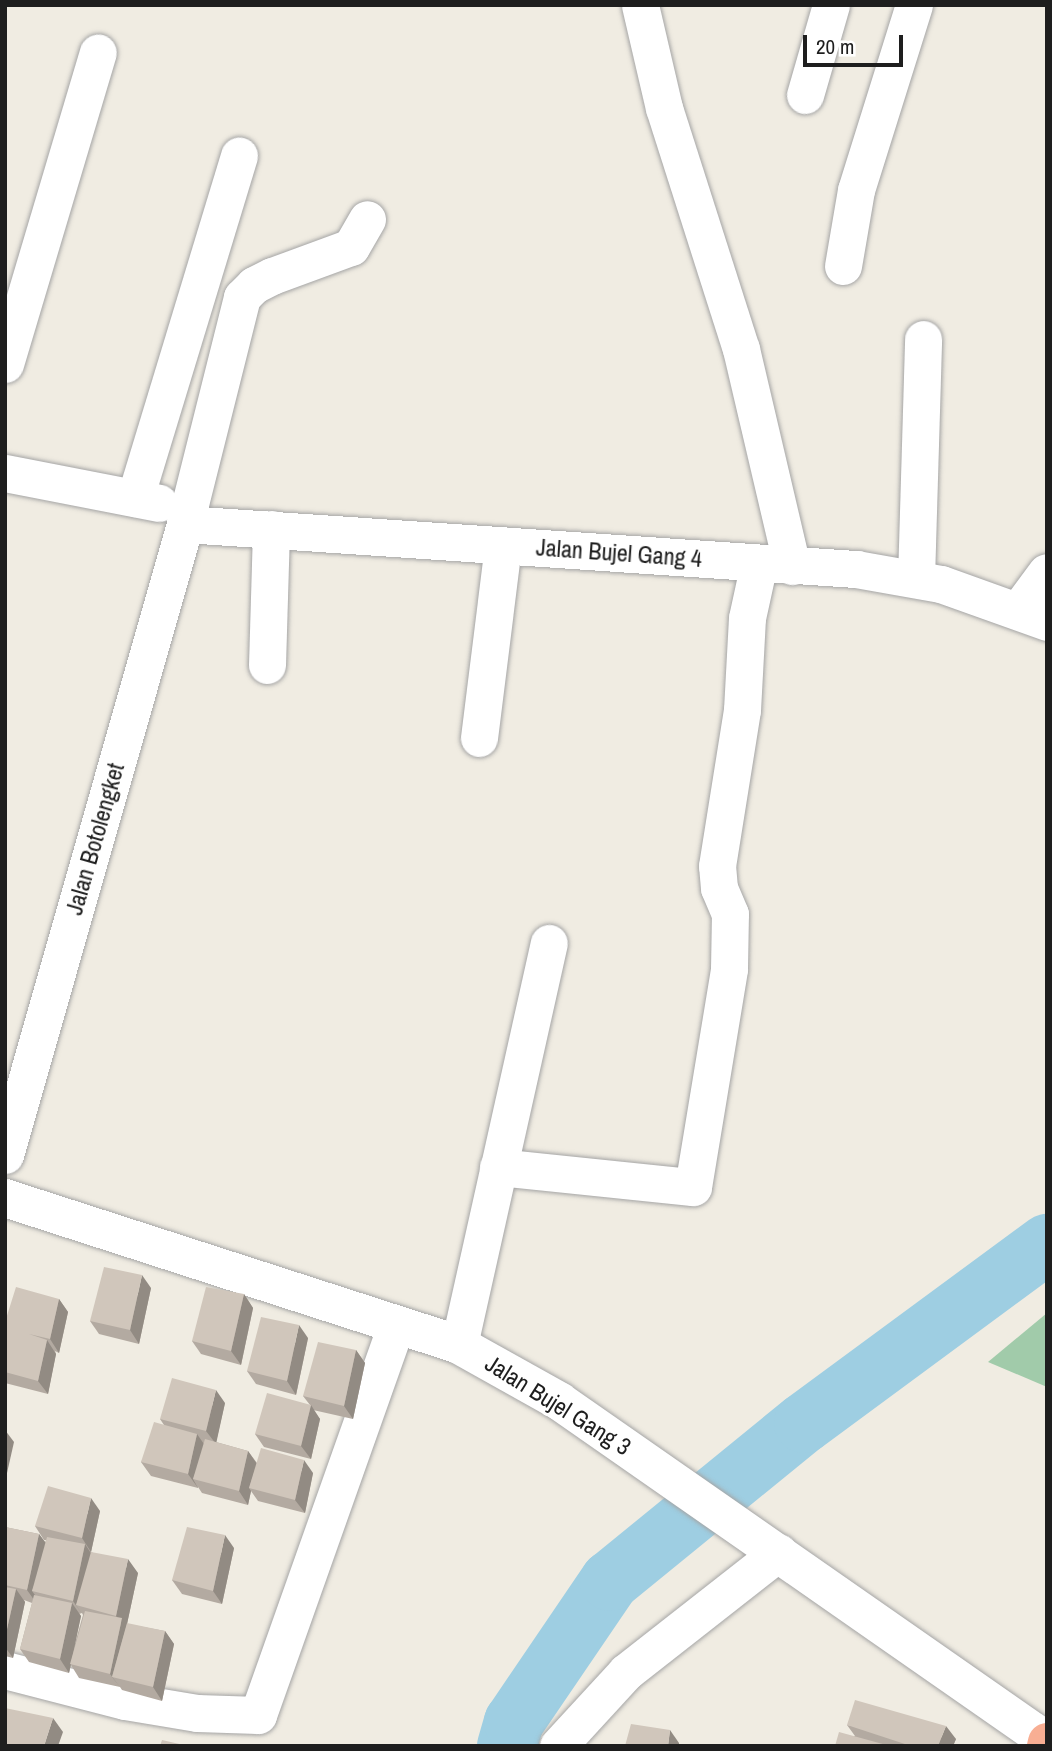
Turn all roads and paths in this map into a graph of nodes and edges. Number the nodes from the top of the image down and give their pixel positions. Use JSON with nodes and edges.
{"nodes":[{"id":1,"x":640,"y":5,"type":"edge"},
{"id":2,"x":831,"y":5,"type":"edge"},
{"id":3,"x":914,"y":5,"type":"edge"},
{"id":4,"x":98,"y":53,"type":"dead end"},
{"id":5,"x":805,"y":95,"type":"dead end"},
{"id":6,"x":239,"y":155,"type":"dead end"},
{"id":7,"x":367,"y":219,"type":"dead end"},
{"id":8,"x":843,"y":266,"type":"dead end"},
{"id":9,"x":923,"y":339,"type":"dead end"},
{"id":10,"x":5,"y":364,"type":"edge"},
{"id":11,"x":5,"y":473,"type":"edge"},
{"id":12,"x":135,"y":498,"type":"junction"},
{"id":13,"x":186,"y":517,"type":"junction"},
{"id":14,"x":271,"y":528,"type":"junction"},
{"id":15,"x":503,"y":545,"type":"junction"},
{"id":16,"x":807,"y":566,"type":"junction"},
{"id":17,"x":1047,"y":573,"type":"edge"},
{"id":18,"x":916,"y":579,"type":"junction"},
{"id":19,"x":1033,"y":617,"type":"edge"},
{"id":20,"x":267,"y":665,"type":"dead end"},
{"id":21,"x":479,"y":738,"type":"dead end"},
{"id":22,"x":548,"y":943,"type":"dead end"},
{"id":23,"x":5,"y":1155,"type":"edge"},
{"id":24,"x":498,"y":1167,"type":"junction"},
{"id":25,"x":5,"y":1198,"type":"edge"},
{"id":26,"x":396,"y":1325,"type":"junction"},
{"id":27,"x":459,"y":1345,"type":"junction"},
{"id":28,"x":770,"y":1546,"type":"junction"},
{"id":29,"x":5,"y":1670,"type":"edge"},
{"id":30,"x":1046,"y":1743,"type":"edge"},
{"id":31,"x":558,"y":1746,"type":"edge"}],
"edges":[{"from":1,"to":16,"type":"street"},
{"from":2,"to":5,"type":"street"},
{"from":3,"to":8,"type":"street"},
{"from":4,"to":10,"type":"street"},
{"from":6,"to":12,"type":"street"},
{"from":7,"to":13,"type":"street","name":"Jalan Botolengket"},
{"from":9,"to":18,"type":"street"},
{"from":11,"to":12,"type":"street","name":"Jalan Bujel Gang 4"},
{"from":12,"to":13,"type":"street","name":"Jalan Bujel Gang 4"},
{"from":13,"to":14,"type":"street","name":"Jalan Bujel Gang 4"},
{"from":13,"to":23,"type":"street","name":"Jalan Botolengket"},
{"from":14,"to":15,"type":"street","name":"Jalan Bujel Gang 4"},
{"from":14,"to":20,"type":"street"},
{"from":15,"to":16,"type":"street","name":"Jalan Bujel Gang 4"},
{"from":15,"to":21,"type":"street"},
{"from":16,"to":18,"type":"street","name":"Jalan Bujel Gang 4"},
{"from":16,"to":24,"type":"street"},
{"from":17,"to":19,"type":"street"},
{"from":18,"to":19,"type":"street","name":"Jalan Bujel Gang 4"},
{"from":22,"to":24,"type":"street"},
{"from":24,"to":27,"type":"street"},
{"from":25,"to":26,"type":"street","name":"Jalan Bujel Gang 3"},
{"from":26,"to":27,"type":"street","name":"Jalan Bujel Gang 3"},
{"from":26,"to":29,"type":"street"},
{"from":27,"to":28,"type":"street","name":"Jalan Bujel Gang 3"},
{"from":28,"to":30,"type":"street","name":"Jalan Bujel Gang 3"},
{"from":28,"to":31,"type":"street"}]}
